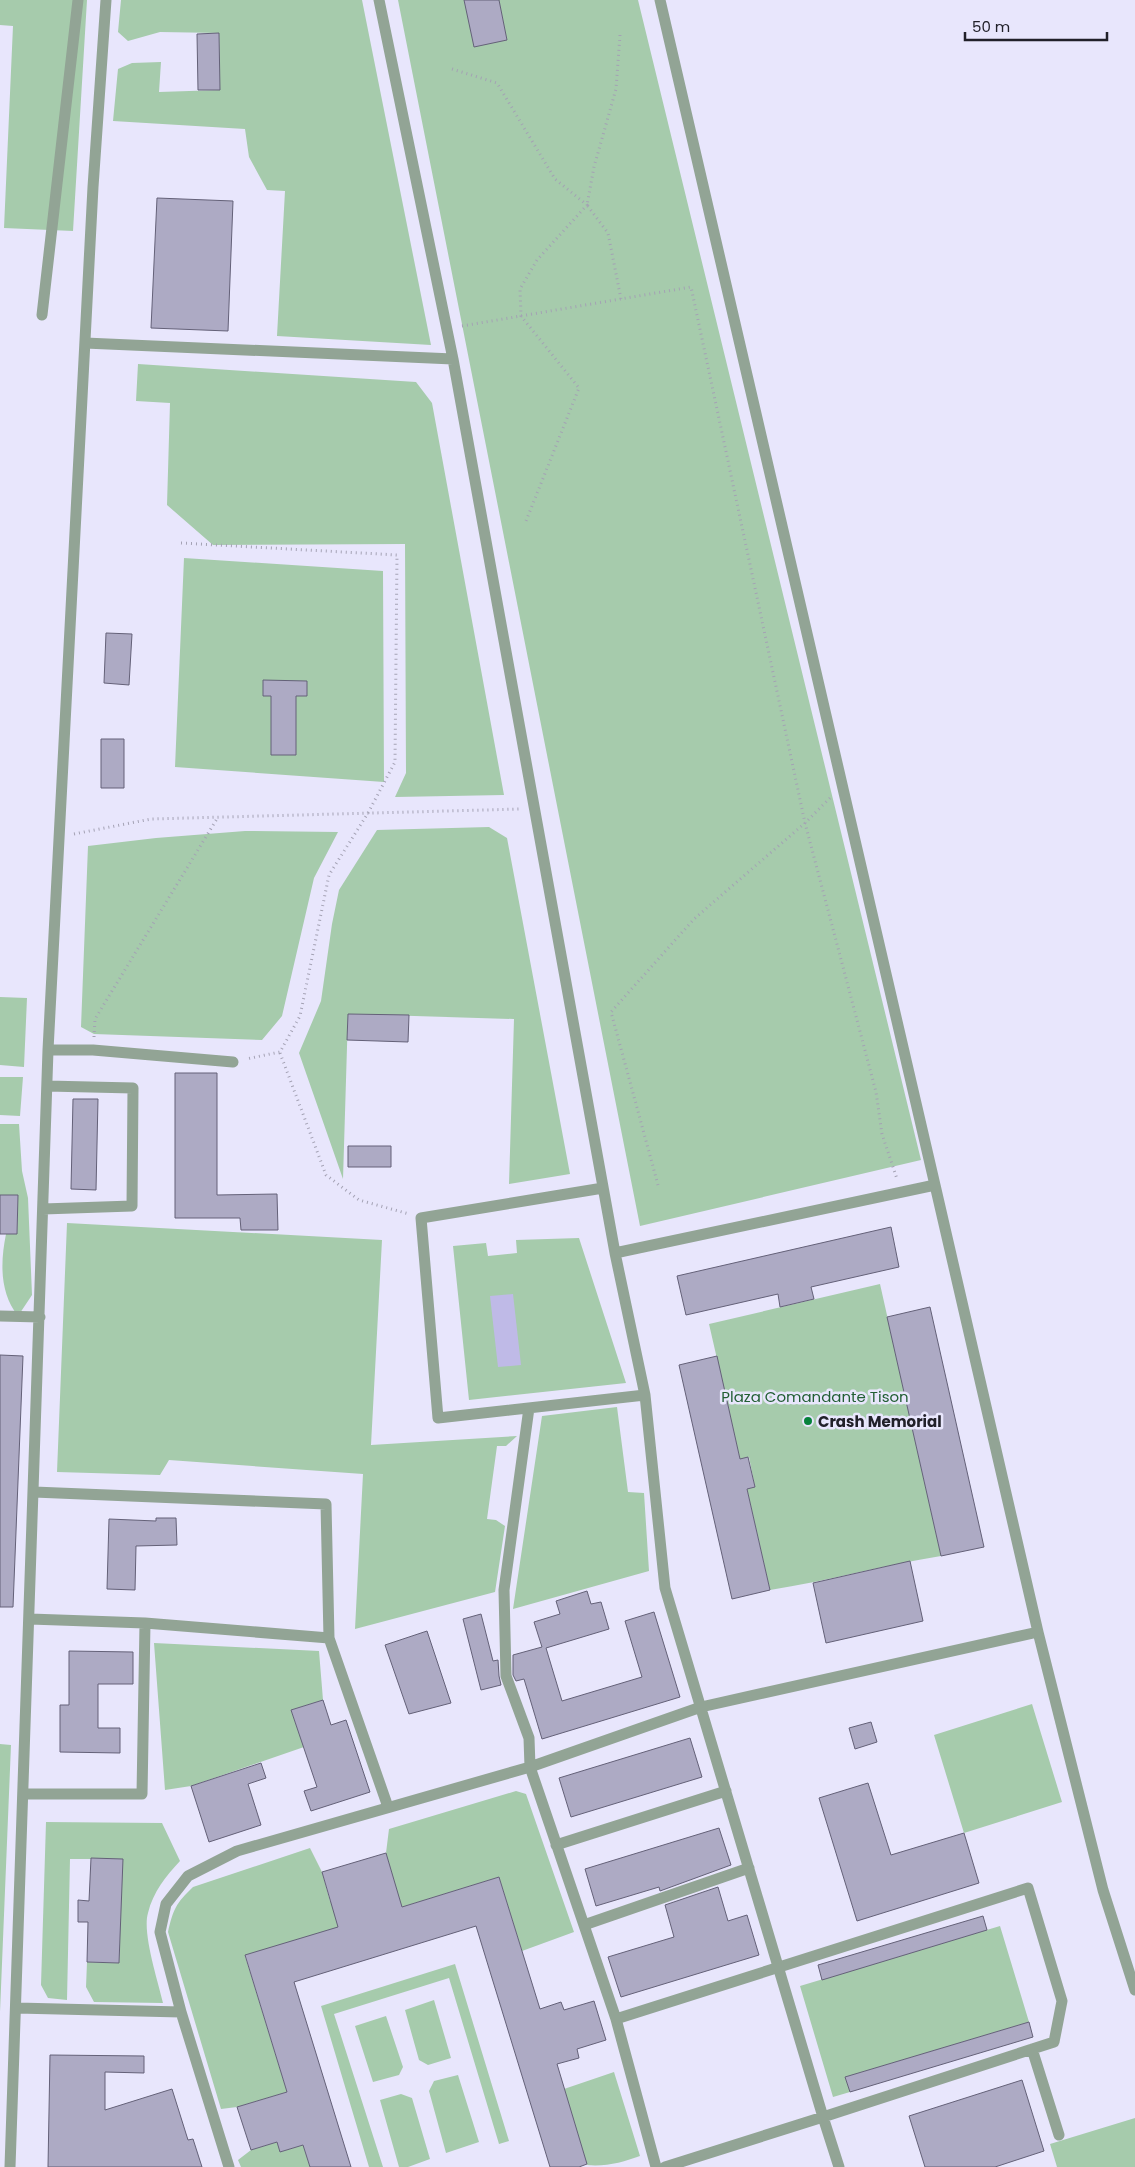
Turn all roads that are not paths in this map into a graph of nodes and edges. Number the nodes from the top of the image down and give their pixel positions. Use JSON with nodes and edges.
{"nodes":[{"id":1,"x":78,"y":0,"type":"edge"},
{"id":2,"x":106,"y":0,"type":"edge"},
{"id":3,"x":379,"y":0,"type":"edge"},
{"id":4,"x":660,"y":0,"type":"edge"},
{"id":5,"x":42,"y":315,"type":"dead end"},
{"id":6,"x":85,"y":343,"type":"junction"},
{"id":7,"x":452,"y":360,"type":"junction"},
{"id":8,"x":48,"y":1050,"type":"junction"},
{"id":9,"x":233,"y":1062,"type":"road end"},
{"id":10,"x":47,"y":1086,"type":"junction"},
{"id":11,"x":935,"y":1185,"type":"junction"},
{"id":12,"x":603,"y":1188,"type":"junction"},
{"id":13,"x":43,"y":1209,"type":"junction"},
{"id":14,"x":615,"y":1253,"type":"junction"},
{"id":15,"x":0,"y":1316,"type":"edge"},
{"id":16,"x":40,"y":1317,"type":"junction"},
{"id":17,"x":645,"y":1395,"type":"junction"},
{"id":18,"x":530,"y":1408,"type":"junction"},
{"id":19,"x":34,"y":1492,"type":"junction"},
{"id":20,"x":30,"y":1619,"type":"junction"},
{"id":21,"x":145,"y":1623,"type":"junction"},
{"id":22,"x":1038,"y":1632,"type":"junction"},
{"id":23,"x":329,"y":1638,"type":"junction"},
{"id":24,"x":701,"y":1707,"type":"junction"},
{"id":25,"x":530,"y":1768,"type":"junction"},
{"id":26,"x":726,"y":1791,"type":"junction"},
{"id":27,"x":24,"y":1794,"type":"junction"},
{"id":28,"x":388,"y":1807,"type":"junction"},
{"id":29,"x":556,"y":1845,"type":"junction"},
{"id":30,"x":749,"y":1868,"type":"junction"},
{"id":31,"x":584,"y":1925,"type":"junction"},
{"id":32,"x":778,"y":1966,"type":"junction"},
{"id":33,"x":1135,"y":1990,"type":"edge"},
{"id":34,"x":17,"y":2008,"type":"junction"},
{"id":35,"x":181,"y":2012,"type":"junction"},
{"id":36,"x":616,"y":2019,"type":"junction"},
{"id":37,"x":1032,"y":2049,"type":"junction"},
{"id":38,"x":824,"y":2117,"type":"junction"},
{"id":39,"x":1059,"y":2135,"type":"dead end"},
{"id":40,"x":10,"y":2167,"type":"edge"},
{"id":41,"x":229,"y":2167,"type":"edge"},
{"id":42,"x":656,"y":2167,"type":"edge"},
{"id":43,"x":665,"y":2167,"type":"edge"},
{"id":44,"x":839,"y":2167,"type":"edge"}],
"edges":[{"from":1,"to":5,"type":"lane"},
{"from":2,"to":6,"type":"lane"},
{"from":3,"to":7,"type":"lane"},
{"from":4,"to":11,"type":"lane"},
{"from":6,"to":7,"type":"lane"},
{"from":6,"to":8,"type":"lane"},
{"from":7,"to":12,"type":"lane"},
{"from":8,"to":9,"type":"lane"},
{"from":8,"to":10,"type":"lane"},
{"from":10,"to":13,"type":"lane"},
{"from":10,"to":13,"type":"lane"},
{"from":11,"to":14,"type":"lane"},
{"from":11,"to":22,"type":"lane"},
{"from":12,"to":14,"type":"lane"},
{"from":12,"to":18,"type":"lane"},
{"from":13,"to":16,"type":"lane"},
{"from":14,"to":17,"type":"lane"},
{"from":15,"to":16,"type":"lane"},
{"from":16,"to":19,"type":"lane"},
{"from":17,"to":18,"type":"lane"},
{"from":17,"to":24,"type":"lane"},
{"from":18,"to":25,"type":"lane"},
{"from":19,"to":20,"type":"lane"},
{"from":19,"to":23,"type":"lane"},
{"from":20,"to":21,"type":"lane"},
{"from":20,"to":27,"type":"lane"},
{"from":21,"to":23,"type":"lane"},
{"from":21,"to":27,"type":"lane"},
{"from":22,"to":24,"type":"lane"},
{"from":22,"to":33,"type":"lane"},
{"from":23,"to":28,"type":"lane"},
{"from":24,"to":25,"type":"lane"},
{"from":24,"to":26,"type":"lane"},
{"from":25,"to":28,"type":"lane"},
{"from":25,"to":29,"type":"lane"},
{"from":26,"to":29,"type":"lane"},
{"from":26,"to":30,"type":"lane"},
{"from":27,"to":34,"type":"lane"},
{"from":28,"to":35,"type":"lane"},
{"from":29,"to":31,"type":"lane"},
{"from":30,"to":31,"type":"lane"},
{"from":30,"to":32,"type":"lane"},
{"from":31,"to":36,"type":"lane"},
{"from":32,"to":36,"type":"lane"},
{"from":32,"to":37,"type":"lane"},
{"from":32,"to":38,"type":"lane"},
{"from":34,"to":35,"type":"lane"},
{"from":34,"to":40,"type":"lane"},
{"from":35,"to":41,"type":"lane"},
{"from":36,"to":42,"type":"lane"},
{"from":37,"to":38,"type":"lane"},
{"from":37,"to":39,"type":"lane"},
{"from":38,"to":43,"type":"lane"},
{"from":38,"to":44,"type":"lane"}]}
